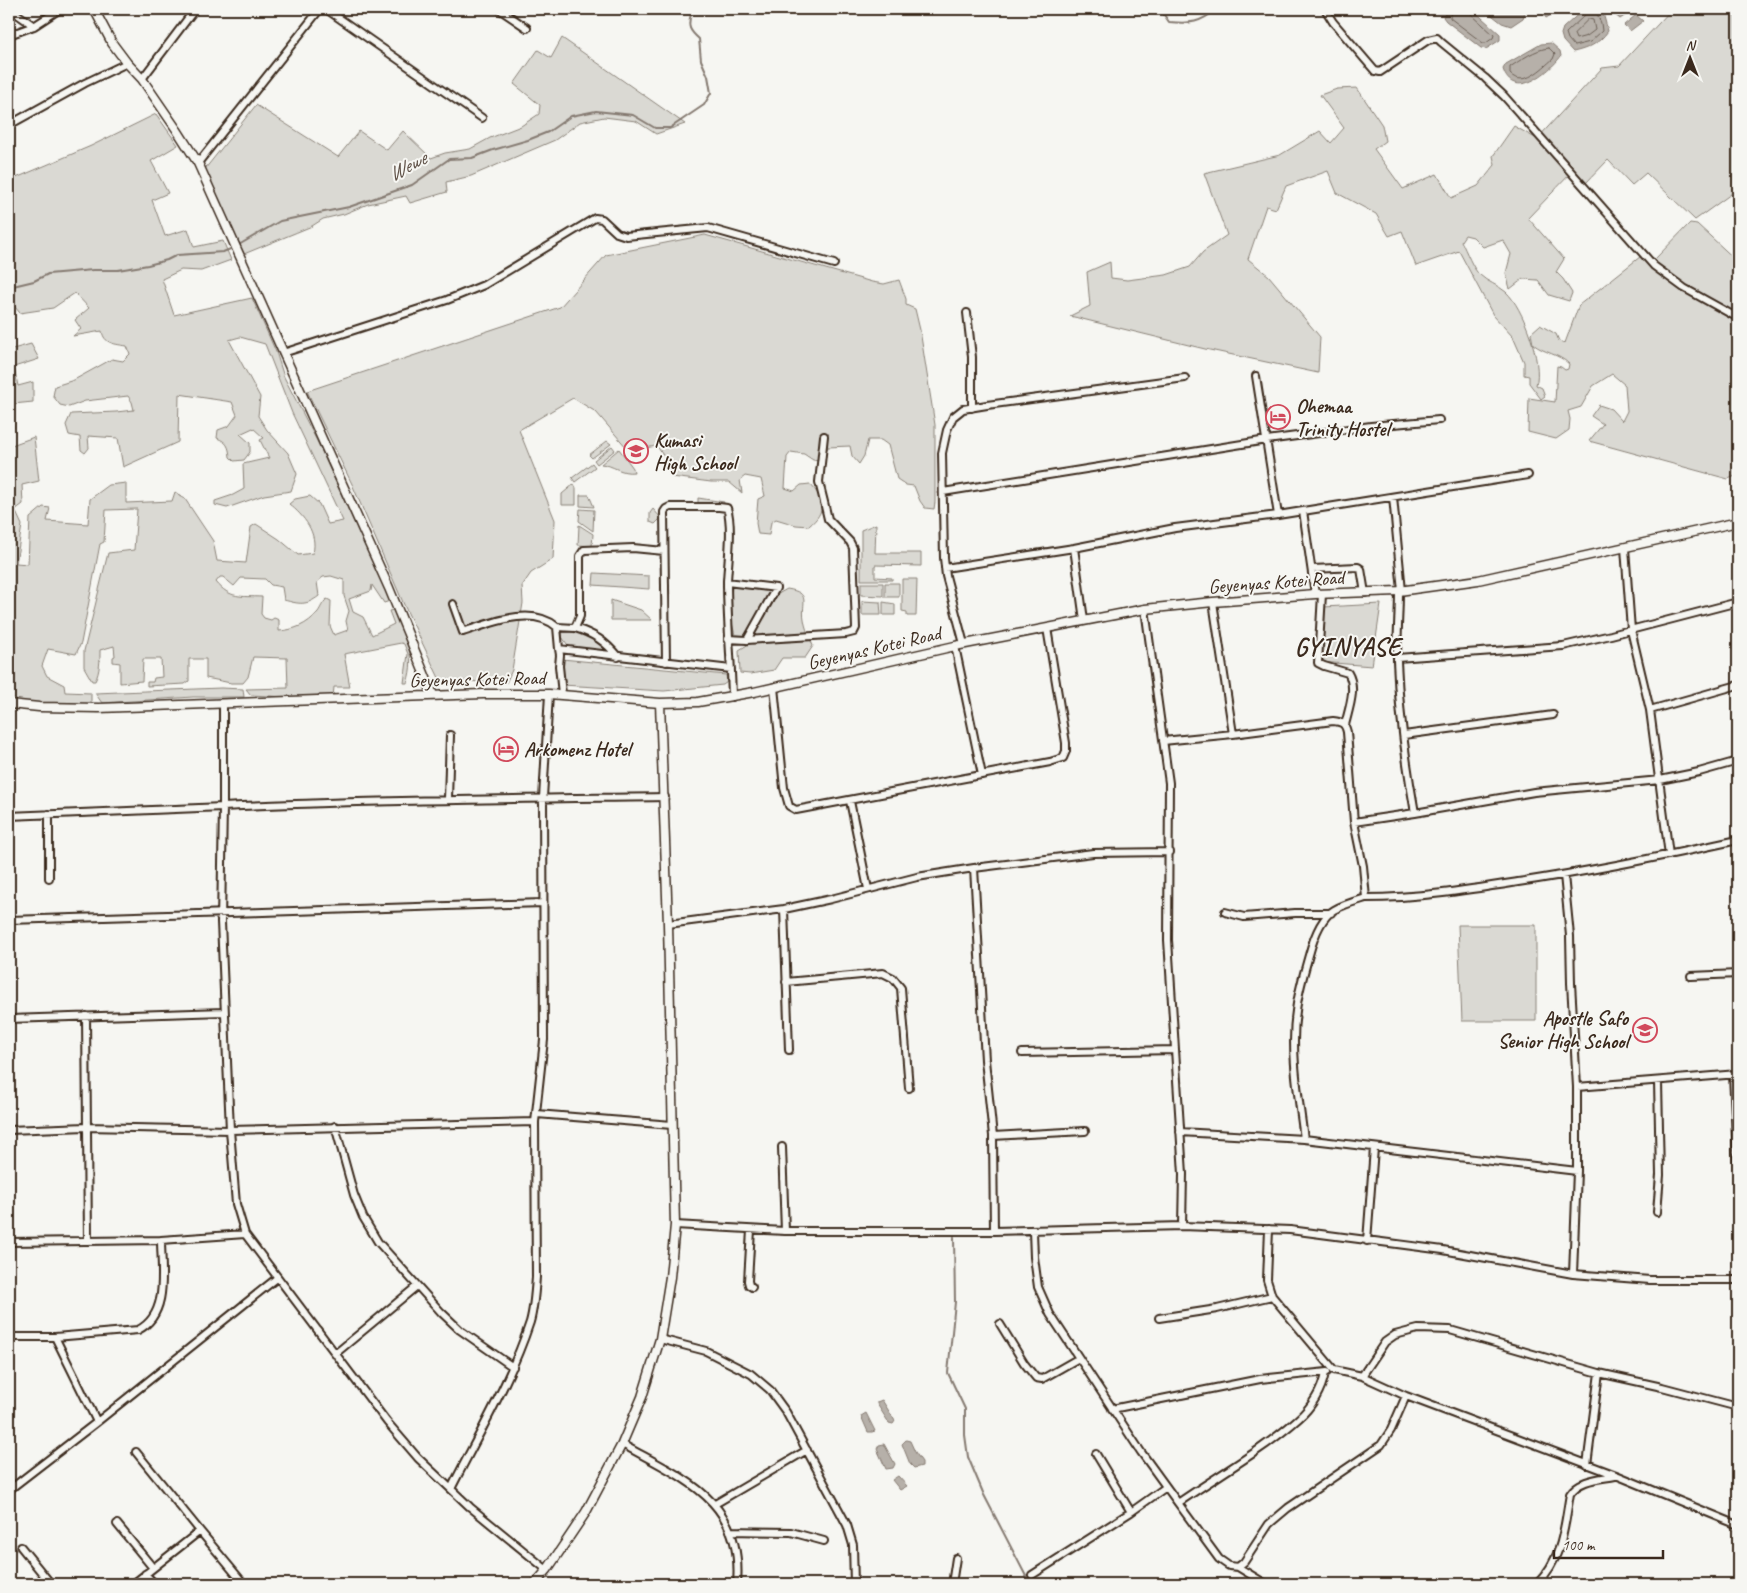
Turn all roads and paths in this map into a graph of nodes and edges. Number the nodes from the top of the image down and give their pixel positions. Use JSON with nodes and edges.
{"nodes":[{"id":1,"x":10,"y":9,"type":"edge"},
{"id":2,"x":60,"y":9,"type":"edge"},
{"id":3,"x":94,"y":9,"type":"edge"},
{"id":4,"x":195,"y":9,"type":"edge"},
{"id":5,"x":320,"y":9,"type":"edge"},
{"id":6,"x":326,"y":9,"type":"edge"},
{"id":7,"x":499,"y":9,"type":"edge"},
{"id":8,"x":1325,"y":9,"type":"edge"},
{"id":9,"x":34,"y":26,"type":"junction"},
{"id":10,"x":528,"y":28,"type":"dead end"},
{"id":11,"x":9,"y":35,"type":"edge"},
{"id":12,"x":127,"y":63,"type":"junction"},
{"id":13,"x":142,"y":79,"type":"junction"},
{"id":14,"x":482,"y":118,"type":"dead end"},
{"id":15,"x":9,"y":125,"type":"edge"},
{"id":16,"x":198,"y":163,"type":"junction"},
{"id":17,"x":834,"y":264,"type":"dead end"},
{"id":18,"x":967,"y":313,"type":"dead end"},
{"id":19,"x":1738,"y":318,"type":"edge"},
{"id":20,"x":283,"y":353,"type":"junction"},
{"id":21,"x":1256,"y":376,"type":"dead end"},
{"id":22,"x":1185,"y":378,"type":"dead end"},
{"id":23,"x":972,"y":408,"type":"junction"},
{"id":24,"x":1439,"y":420,"type":"dead end"},
{"id":25,"x":824,"y":436,"type":"dead end"},
{"id":26,"x":1267,"y":440,"type":"junction"},
{"id":27,"x":1528,"y":475,"type":"dead end"},
{"id":28,"x":943,"y":492,"type":"junction"},
{"id":29,"x":1393,"y":497,"type":"junction"},
{"id":30,"x":1303,"y":511,"type":"junction"},
{"id":31,"x":1278,"y":515,"type":"junction"},
{"id":32,"x":1738,"y":522,"type":"edge"},
{"id":33,"x":1074,"y":548,"type":"junction"},
{"id":34,"x":1625,"y":548,"type":"junction"},
{"id":35,"x":664,"y":551,"type":"junction"},
{"id":36,"x":945,"y":568,"type":"junction"},
{"id":37,"x":1312,"y":569,"type":"junction"},
{"id":38,"x":727,"y":582,"type":"junction"},
{"id":39,"x":1401,"y":591,"type":"junction"},
{"id":40,"x":1365,"y":593,"type":"junction"},
{"id":41,"x":1318,"y":594,"type":"junction"},
{"id":42,"x":1213,"y":602,"type":"junction"},
{"id":43,"x":1738,"y":602,"type":"edge"},
{"id":44,"x":453,"y":604,"type":"dead end"},
{"id":45,"x":1145,"y":609,"type":"junction"},
{"id":46,"x":1084,"y":620,"type":"junction"},
{"id":47,"x":557,"y":627,"type":"junction"},
{"id":48,"x":574,"y":628,"type":"junction"},
{"id":49,"x":1047,"y":628,"type":"junction"},
{"id":50,"x":1631,"y":630,"type":"junction"},
{"id":51,"x":728,"y":639,"type":"junction"},
{"id":52,"x":747,"y":640,"type":"junction"},
{"id":53,"x":964,"y":644,"type":"junction"},
{"id":54,"x":955,"y":646,"type":"junction"},
{"id":55,"x":559,"y":650,"type":"junction"},
{"id":56,"x":618,"y":657,"type":"junction"},
{"id":57,"x":1397,"y":658,"type":"junction"},
{"id":58,"x":666,"y":662,"type":"junction"},
{"id":59,"x":731,"y":669,"type":"junction"},
{"id":60,"x":1738,"y":685,"type":"edge"},
{"id":61,"x":774,"y":688,"type":"junction"},
{"id":62,"x":549,"y":694,"type":"junction"},
{"id":63,"x":562,"y":694,"type":"junction"},
{"id":64,"x":433,"y":695,"type":"junction"},
{"id":65,"x":732,"y":697,"type":"junction"},
{"id":66,"x":223,"y":703,"type":"junction"},
{"id":67,"x":660,"y":703,"type":"junction"},
{"id":68,"x":9,"y":704,"type":"edge"},
{"id":69,"x":1650,"y":710,"type":"junction"},
{"id":70,"x":1553,"y":716,"type":"dead end"},
{"id":71,"x":1345,"y":725,"type":"junction"},
{"id":72,"x":1234,"y":734,"type":"junction"},
{"id":73,"x":450,"y":735,"type":"dead end"},
{"id":74,"x":1404,"y":735,"type":"junction"},
{"id":75,"x":1164,"y":741,"type":"junction"},
{"id":76,"x":1738,"y":761,"type":"edge"},
{"id":77,"x":982,"y":775,"type":"junction"},
{"id":78,"x":1660,"y":780,"type":"junction"},
{"id":79,"x":665,"y":797,"type":"junction"},
{"id":80,"x":543,"y":798,"type":"junction"},
{"id":81,"x":448,"y":799,"type":"junction"},
{"id":82,"x":850,"y":801,"type":"junction"},
{"id":83,"x":223,"y":807,"type":"junction"},
{"id":84,"x":49,"y":814,"type":"junction"},
{"id":85,"x":1415,"y":814,"type":"junction"},
{"id":86,"x":9,"y":816,"type":"edge"},
{"id":87,"x":1354,"y":822,"type":"junction"},
{"id":88,"x":1738,"y":840,"type":"edge"},
{"id":89,"x":1170,"y":852,"type":"junction"},
{"id":90,"x":1669,"y":856,"type":"junction"},
{"id":91,"x":974,"y":868,"type":"junction"},
{"id":92,"x":1564,"y":875,"type":"junction"},
{"id":93,"x":49,"y":878,"type":"dead end"},
{"id":94,"x":868,"y":889,"type":"junction"},
{"id":95,"x":1366,"y":898,"type":"junction"},
{"id":96,"x":543,"y":903,"type":"junction"},
{"id":97,"x":784,"y":909,"type":"junction"},
{"id":98,"x":1225,"y":912,"type":"dead end"},
{"id":99,"x":1331,"y":913,"type":"junction"},
{"id":100,"x":221,"y":914,"type":"junction"},
{"id":101,"x":9,"y":920,"type":"edge"},
{"id":102,"x":668,"y":924,"type":"junction"},
{"id":103,"x":1738,"y":974,"type":"edge"},
{"id":104,"x":1691,"y":976,"type":"dead end"},
{"id":105,"x":786,"y":982,"type":"junction"},
{"id":106,"x":224,"y":1012,"type":"junction"},
{"id":107,"x":86,"y":1016,"type":"junction"},
{"id":108,"x":9,"y":1019,"type":"edge"},
{"id":109,"x":789,"y":1050,"type":"dead end"},
{"id":110,"x":1175,"y":1050,"type":"junction"},
{"id":111,"x":1022,"y":1053,"type":"dead end"},
{"id":112,"x":1735,"y":1075,"type":"edge"},
{"id":113,"x":1658,"y":1082,"type":"junction"},
{"id":114,"x":1577,"y":1086,"type":"junction"},
{"id":115,"x":909,"y":1088,"type":"dead end"},
{"id":116,"x":536,"y":1114,"type":"junction"},
{"id":117,"x":535,"y":1122,"type":"junction"},
{"id":118,"x":672,"y":1125,"type":"junction"},
{"id":119,"x":335,"y":1126,"type":"junction"},
{"id":120,"x":86,"y":1127,"type":"junction"},
{"id":121,"x":9,"y":1130,"type":"edge"},
{"id":122,"x":230,"y":1130,"type":"junction"},
{"id":123,"x":1085,"y":1131,"type":"dead end"},
{"id":124,"x":1180,"y":1132,"type":"junction"},
{"id":125,"x":993,"y":1136,"type":"junction"},
{"id":126,"x":1304,"y":1139,"type":"junction"},
{"id":127,"x":782,"y":1147,"type":"dead end"},
{"id":128,"x":1374,"y":1148,"type":"junction"},
{"id":129,"x":1577,"y":1171,"type":"junction"},
{"id":130,"x":1738,"y":1178,"type":"edge"},
{"id":131,"x":1657,"y":1212,"type":"dead end"},
{"id":132,"x":675,"y":1225,"type":"junction"},
{"id":133,"x":1182,"y":1226,"type":"junction"},
{"id":134,"x":1269,"y":1229,"type":"junction"},
{"id":135,"x":751,"y":1230,"type":"junction"},
{"id":136,"x":785,"y":1231,"type":"junction"},
{"id":137,"x":994,"y":1231,"type":"junction"},
{"id":138,"x":1033,"y":1231,"type":"junction"},
{"id":139,"x":245,"y":1234,"type":"junction"},
{"id":140,"x":161,"y":1240,"type":"junction"},
{"id":141,"x":1367,"y":1240,"type":"junction"},
{"id":142,"x":88,"y":1241,"type":"junction"},
{"id":143,"x":9,"y":1242,"type":"edge"},
{"id":144,"x":1573,"y":1274,"type":"junction"},
{"id":145,"x":277,"y":1278,"type":"junction"},
{"id":146,"x":1738,"y":1280,"type":"edge"},
{"id":147,"x":418,"y":1286,"type":"junction"},
{"id":148,"x":752,"y":1287,"type":"dead end"},
{"id":149,"x":1272,"y":1296,"type":"junction"},
{"id":150,"x":1159,"y":1318,"type":"dead end"},
{"id":151,"x":1000,"y":1324,"type":"dead end"},
{"id":152,"x":9,"y":1337,"type":"edge"},
{"id":153,"x":55,"y":1337,"type":"junction"},
{"id":154,"x":660,"y":1339,"type":"junction"},
{"id":155,"x":335,"y":1354,"type":"junction"},
{"id":156,"x":1079,"y":1358,"type":"junction"},
{"id":157,"x":512,"y":1367,"type":"junction"},
{"id":158,"x":1334,"y":1370,"type":"junction"},
{"id":159,"x":1325,"y":1373,"type":"junction"},
{"id":160,"x":1599,"y":1373,"type":"junction"},
{"id":161,"x":1362,"y":1376,"type":"junction"},
{"id":162,"x":1406,"y":1396,"type":"junction"},
{"id":163,"x":1738,"y":1407,"type":"edge"},
{"id":164,"x":1112,"y":1409,"type":"junction"},
{"id":165,"x":97,"y":1422,"type":"junction"},
{"id":166,"x":622,"y":1444,"type":"junction"},
{"id":167,"x":807,"y":1450,"type":"junction"},
{"id":168,"x":136,"y":1452,"type":"dead end"},
{"id":169,"x":1096,"y":1454,"type":"dead end"},
{"id":170,"x":1587,"y":1465,"type":"junction"},
{"id":171,"x":1616,"y":1476,"type":"junction"},
{"id":172,"x":1166,"y":1487,"type":"junction"},
{"id":173,"x":451,"y":1489,"type":"junction"},
{"id":174,"x":9,"y":1490,"type":"edge"},
{"id":175,"x":1178,"y":1503,"type":"junction"},
{"id":176,"x":715,"y":1504,"type":"junction"},
{"id":177,"x":1131,"y":1512,"type":"junction"},
{"id":178,"x":117,"y":1524,"type":"dead end"},
{"id":179,"x":1738,"y":1524,"type":"edge"},
{"id":180,"x":200,"y":1531,"type":"junction"},
{"id":181,"x":730,"y":1531,"type":"junction"},
{"id":182,"x":824,"y":1541,"type":"dead end"},
{"id":183,"x":21,"y":1547,"type":"dead end"},
{"id":184,"x":956,"y":1558,"type":"dead end"},
{"id":185,"x":1238,"y":1567,"type":"junction"},
{"id":186,"x":153,"y":1568,"type":"junction"},
{"id":187,"x":547,"y":1570,"type":"junction"},
{"id":188,"x":146,"y":1574,"type":"junction"},
{"id":189,"x":1032,"y":1575,"type":"dead end"},
{"id":190,"x":51,"y":1584,"type":"edge"},
{"id":191,"x":133,"y":1584,"type":"edge"},
{"id":192,"x":155,"y":1584,"type":"edge"},
{"id":193,"x":244,"y":1584,"type":"edge"},
{"id":194,"x":534,"y":1584,"type":"edge"},
{"id":195,"x":737,"y":1584,"type":"edge"},
{"id":196,"x":854,"y":1584,"type":"edge"},
{"id":197,"x":952,"y":1584,"type":"edge"},
{"id":198,"x":1266,"y":1584,"type":"edge"},
{"id":199,"x":1537,"y":1584,"type":"edge"}],
"edges":[{"from":1,"to":9,"type":"street"},
{"from":2,"to":9,"type":"street"},
{"from":3,"to":12,"type":"street"},
{"from":4,"to":13,"type":"street"},
{"from":5,"to":16,"type":"street"},
{"from":6,"to":14,"type":"street"},
{"from":7,"to":10,"type":"street"},
{"from":8,"to":19,"type":"street"},
{"from":9,"to":11,"type":"street"},
{"from":12,"to":13,"type":"street"},
{"from":12,"to":15,"type":"street"},
{"from":13,"to":16,"type":"street"},
{"from":16,"to":20,"type":"street"},
{"from":17,"to":20,"type":"street"},
{"from":18,"to":23,"type":"street"},
{"from":20,"to":64,"type":"street"},
{"from":21,"to":26,"type":"street"},
{"from":22,"to":23,"type":"street"},
{"from":23,"to":28,"type":"street"},
{"from":24,"to":26,"type":"street"},
{"from":25,"to":52,"type":"street"},
{"from":26,"to":28,"type":"street"},
{"from":26,"to":31,"type":"street"},
{"from":27,"to":29,"type":"street"},
{"from":28,"to":36,"type":"street"},
{"from":29,"to":30,"type":"street"},
{"from":29,"to":39,"type":"street"},
{"from":30,"to":31,"type":"street"},
{"from":30,"to":37,"type":"street"},
{"from":31,"to":33,"type":"street"},
{"from":32,"to":34,"type":"street","name":"Geyenyas Kotei Road"},
{"from":33,"to":36,"type":"street"},
{"from":33,"to":46,"type":"street"},
{"from":34,"to":39,"type":"street","name":"Geyenyas Kotei Road"},
{"from":34,"to":50,"type":"street"},
{"from":35,"to":38,"type":"street"},
{"from":35,"to":48,"type":"street"},
{"from":35,"to":58,"type":"street"},
{"from":36,"to":53,"type":"street"},
{"from":37,"to":40,"type":"street"},
{"from":37,"to":41,"type":"street"},
{"from":38,"to":51,"type":"street"},
{"from":38,"to":52,"type":"street"},
{"from":39,"to":40,"type":"street","name":"Geyenyas Kotei Road"},
{"from":39,"to":57,"type":"street"},
{"from":40,"to":41,"type":"street","name":"Geyenyas Kotei Road"},
{"from":41,"to":42,"type":"street","name":"Geyenyas Kotei Road"},
{"from":41,"to":71,"type":"street"},
{"from":42,"to":45,"type":"street","name":"Geyenyas Kotei Road"},
{"from":42,"to":72,"type":"street"},
{"from":43,"to":50,"type":"street"},
{"from":44,"to":47,"type":"street"},
{"from":45,"to":46,"type":"street","name":"Geyenyas Kotei Road"},
{"from":45,"to":75,"type":"street"},
{"from":46,"to":49,"type":"street","name":"Geyenyas Kotei Road"},
{"from":47,"to":48,"type":"street"},
{"from":47,"to":55,"type":"street"},
{"from":48,"to":56,"type":"street"},
{"from":49,"to":53,"type":"street","name":"Geyenyas Kotei Road"},
{"from":49,"to":77,"type":"street"},
{"from":50,"to":57,"type":"street"},
{"from":50,"to":69,"type":"street"},
{"from":51,"to":52,"type":"street"},
{"from":51,"to":59,"type":"street"},
{"from":53,"to":54,"type":"street","name":"Geyenyas Kotei Road"},
{"from":54,"to":61,"type":"street","name":"Geyenyas Kotei Road"},
{"from":54,"to":77,"type":"street"},
{"from":55,"to":56,"type":"street"},
{"from":55,"to":63,"type":"street"},
{"from":56,"to":58,"type":"street"},
{"from":57,"to":74,"type":"street"},
{"from":58,"to":59,"type":"street"},
{"from":59,"to":65,"type":"street"},
{"from":60,"to":69,"type":"street"},
{"from":61,"to":65,"type":"street","name":"Geyenyas Kotei Road"},
{"from":61,"to":82,"type":"street"},
{"from":62,"to":63,"type":"street","name":"Geyenyas Kotei Road"},
{"from":62,"to":64,"type":"street","name":"Geyenyas Kotei Road"},
{"from":62,"to":80,"type":"street"},
{"from":63,"to":67,"type":"street","name":"Geyenyas Kotei Road"},
{"from":64,"to":66,"type":"street","name":"Geyenyas Kotei Road"},
{"from":65,"to":67,"type":"street","name":"Geyenyas Kotei Road"},
{"from":66,"to":68,"type":"street","name":"Geyenyas Kotei Road"},
{"from":66,"to":83,"type":"street"},
{"from":67,"to":79,"type":"street"},
{"from":69,"to":78,"type":"street"},
{"from":70,"to":74,"type":"street"},
{"from":71,"to":72,"type":"street"},
{"from":71,"to":87,"type":"street"},
{"from":72,"to":75,"type":"street"},
{"from":73,"to":81,"type":"street"},
{"from":74,"to":85,"type":"street"},
{"from":75,"to":89,"type":"street"},
{"from":76,"to":78,"type":"street"},
{"from":77,"to":82,"type":"street"},
{"from":78,"to":85,"type":"street"},
{"from":78,"to":90,"type":"street"},
{"from":79,"to":80,"type":"street"},
{"from":79,"to":102,"type":"street"},
{"from":80,"to":81,"type":"street"},
{"from":80,"to":96,"type":"street"},
{"from":81,"to":83,"type":"street"},
{"from":82,"to":94,"type":"street"},
{"from":83,"to":84,"type":"street"},
{"from":83,"to":100,"type":"street"},
{"from":84,"to":86,"type":"street"},
{"from":84,"to":93,"type":"street"},
{"from":85,"to":87,"type":"street"},
{"from":87,"to":95,"type":"street"},
{"from":88,"to":90,"type":"street"},
{"from":89,"to":91,"type":"street"},
{"from":89,"to":110,"type":"street"},
{"from":90,"to":92,"type":"street"},
{"from":91,"to":94,"type":"street"},
{"from":91,"to":125,"type":"street"},
{"from":92,"to":95,"type":"street"},
{"from":92,"to":114,"type":"street"},
{"from":94,"to":97,"type":"street"},
{"from":95,"to":99,"type":"street"},
{"from":96,"to":100,"type":"street"},
{"from":96,"to":116,"type":"street"},
{"from":97,"to":102,"type":"street"},
{"from":97,"to":105,"type":"street"},
{"from":98,"to":99,"type":"street"},
{"from":99,"to":126,"type":"street"},
{"from":100,"to":101,"type":"street"},
{"from":100,"to":106,"type":"street"},
{"from":102,"to":118,"type":"street"},
{"from":103,"to":104,"type":"street"},
{"from":105,"to":109,"type":"street"},
{"from":105,"to":115,"type":"street"},
{"from":106,"to":107,"type":"street"},
{"from":106,"to":122,"type":"street"},
{"from":107,"to":108,"type":"street"},
{"from":107,"to":120,"type":"street"},
{"from":110,"to":111,"type":"street"},
{"from":110,"to":124,"type":"street"},
{"from":112,"to":113,"type":"street"},
{"from":112,"to":130,"type":"street"},
{"from":113,"to":114,"type":"street"},
{"from":113,"to":131,"type":"street"},
{"from":114,"to":129,"type":"street"},
{"from":116,"to":117,"type":"street"},
{"from":116,"to":118,"type":"street"},
{"from":117,"to":119,"type":"street"},
{"from":117,"to":157,"type":"street"},
{"from":118,"to":132,"type":"street"},
{"from":119,"to":122,"type":"street"},
{"from":119,"to":147,"type":"street"},
{"from":120,"to":121,"type":"street"},
{"from":120,"to":122,"type":"street"},
{"from":120,"to":142,"type":"street"},
{"from":122,"to":139,"type":"street"},
{"from":123,"to":125,"type":"street"},
{"from":124,"to":126,"type":"street"},
{"from":124,"to":133,"type":"street"},
{"from":125,"to":137,"type":"street"},
{"from":126,"to":128,"type":"street"},
{"from":127,"to":136,"type":"street"},
{"from":128,"to":129,"type":"street"},
{"from":128,"to":141,"type":"street"},
{"from":129,"to":144,"type":"street"},
{"from":132,"to":135,"type":"street"},
{"from":132,"to":154,"type":"street"},
{"from":133,"to":134,"type":"street"},
{"from":133,"to":138,"type":"street"},
{"from":134,"to":141,"type":"street"},
{"from":134,"to":149,"type":"street"},
{"from":135,"to":136,"type":"street"},
{"from":135,"to":148,"type":"street"},
{"from":136,"to":137,"type":"street"},
{"from":137,"to":138,"type":"street"},
{"from":138,"to":156,"type":"street"},
{"from":139,"to":140,"type":"street"},
{"from":139,"to":145,"type":"street"},
{"from":140,"to":142,"type":"street"},
{"from":140,"to":153,"type":"street"},
{"from":141,"to":144,"type":"street"},
{"from":142,"to":143,"type":"street"},
{"from":144,"to":146,"type":"street"},
{"from":145,"to":155,"type":"street"},
{"from":145,"to":165,"type":"street"},
{"from":147,"to":155,"type":"street"},
{"from":147,"to":157,"type":"street"},
{"from":149,"to":150,"type":"street"},
{"from":149,"to":158,"type":"street"},
{"from":151,"to":156,"type":"street"},
{"from":152,"to":153,"type":"street"},
{"from":153,"to":165,"type":"street"},
{"from":154,"to":166,"type":"street"},
{"from":154,"to":167,"type":"street"},
{"from":155,"to":173,"type":"street"},
{"from":156,"to":164,"type":"street"},
{"from":157,"to":173,"type":"street"},
{"from":158,"to":159,"type":"street"},
{"from":158,"to":161,"type":"street"},
{"from":159,"to":164,"type":"street"},
{"from":159,"to":175,"type":"street"},
{"from":160,"to":161,"type":"street"},
{"from":160,"to":163,"type":"street"},
{"from":160,"to":170,"type":"street"},
{"from":161,"to":162,"type":"street"},
{"from":162,"to":170,"type":"street"},
{"from":162,"to":185,"type":"street"},
{"from":164,"to":172,"type":"street"},
{"from":165,"to":174,"type":"street"},
{"from":166,"to":176,"type":"street"},
{"from":166,"to":187,"type":"street"},
{"from":167,"to":176,"type":"street"},
{"from":167,"to":196,"type":"street"},
{"from":168,"to":180,"type":"street"},
{"from":169,"to":177,"type":"street"},
{"from":170,"to":171,"type":"street"},
{"from":171,"to":179,"type":"street"},
{"from":171,"to":199,"type":"street"},
{"from":172,"to":175,"type":"street"},
{"from":172,"to":177,"type":"street"},
{"from":173,"to":187,"type":"street"},
{"from":175,"to":185,"type":"street"},
{"from":176,"to":181,"type":"street"},
{"from":177,"to":189,"type":"street"},
{"from":178,"to":186,"type":"street"},
{"from":180,"to":186,"type":"street"},
{"from":180,"to":193,"type":"street"},
{"from":181,"to":182,"type":"street"},
{"from":181,"to":195,"type":"street"},
{"from":183,"to":190,"type":"street"},
{"from":184,"to":197,"type":"street"},
{"from":185,"to":198,"type":"street"},
{"from":186,"to":188,"type":"street"},
{"from":187,"to":194,"type":"street"},
{"from":188,"to":191,"type":"street"},
{"from":188,"to":192,"type":"street"}]}
